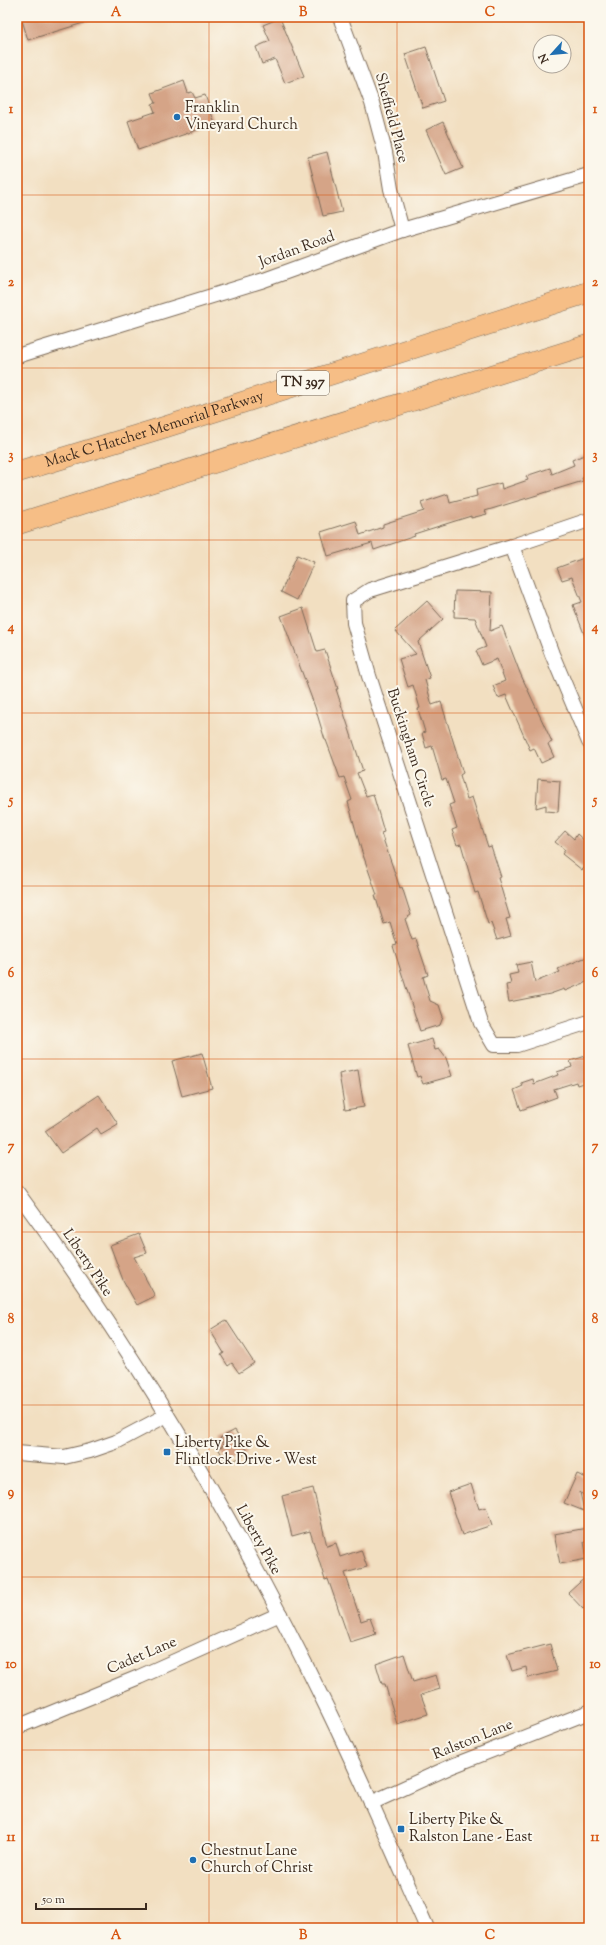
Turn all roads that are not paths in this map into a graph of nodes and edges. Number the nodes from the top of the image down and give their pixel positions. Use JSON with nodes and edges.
{"nodes":[{"id":1,"x":340,"y":17,"type":"edge"},
{"id":2,"x":589,"y":175,"type":"edge"},
{"id":3,"x":402,"y":230,"type":"junction"},
{"id":4,"x":589,"y":292,"type":"edge"},
{"id":5,"x":589,"y":345,"type":"edge"},
{"id":6,"x":17,"y":356,"type":"edge"},
{"id":7,"x":17,"y":472,"type":"edge"},
{"id":8,"x":589,"y":520,"type":"edge"},
{"id":9,"x":17,"y":524,"type":"edge"},
{"id":10,"x":512,"y":546,"type":"junction"},
{"id":11,"x":589,"y":742,"type":"edge"},
{"id":12,"x":589,"y":1022,"type":"edge"},
{"id":13,"x":17,"y":1192,"type":"edge"},
{"id":14,"x":167,"y":1415,"type":"junction"},
{"id":15,"x":17,"y":1453,"type":"edge"},
{"id":16,"x":280,"y":1614,"type":"junction"},
{"id":17,"x":589,"y":1712,"type":"edge"},
{"id":18,"x":17,"y":1727,"type":"edge"},
{"id":19,"x":371,"y":1803,"type":"junction"},
{"id":20,"x":427,"y":1928,"type":"edge"}],
"edges":[{"from":1,"to":3,"type":"street","name":"Sheffield Place"},
{"from":2,"to":3,"type":"street","name":"Jordan Road"},
{"from":3,"to":6,"type":"street","name":"Jordan Road"},
{"from":4,"to":7,"type":"highway","name":"Mack C Hatcher Memorial Parkway","number":"TN 397"},
{"from":5,"to":9,"type":"highway"},
{"from":8,"to":10,"type":"street","name":"Buckingham Circle"},
{"from":10,"to":11,"type":"street"},
{"from":10,"to":12,"type":"street","name":"Buckingham Circle"},
{"from":13,"to":14,"type":"street","name":"Liberty Pike"},
{"from":14,"to":15,"type":"street"},
{"from":14,"to":16,"type":"street","name":"Liberty Pike"},
{"from":16,"to":18,"type":"street","name":"Cadet Lane"},
{"from":16,"to":19,"type":"street","name":"Liberty Pike"},
{"from":17,"to":19,"type":"street","name":"Ralston Lane"},
{"from":19,"to":20,"type":"street","name":"Liberty Pike"}]}
